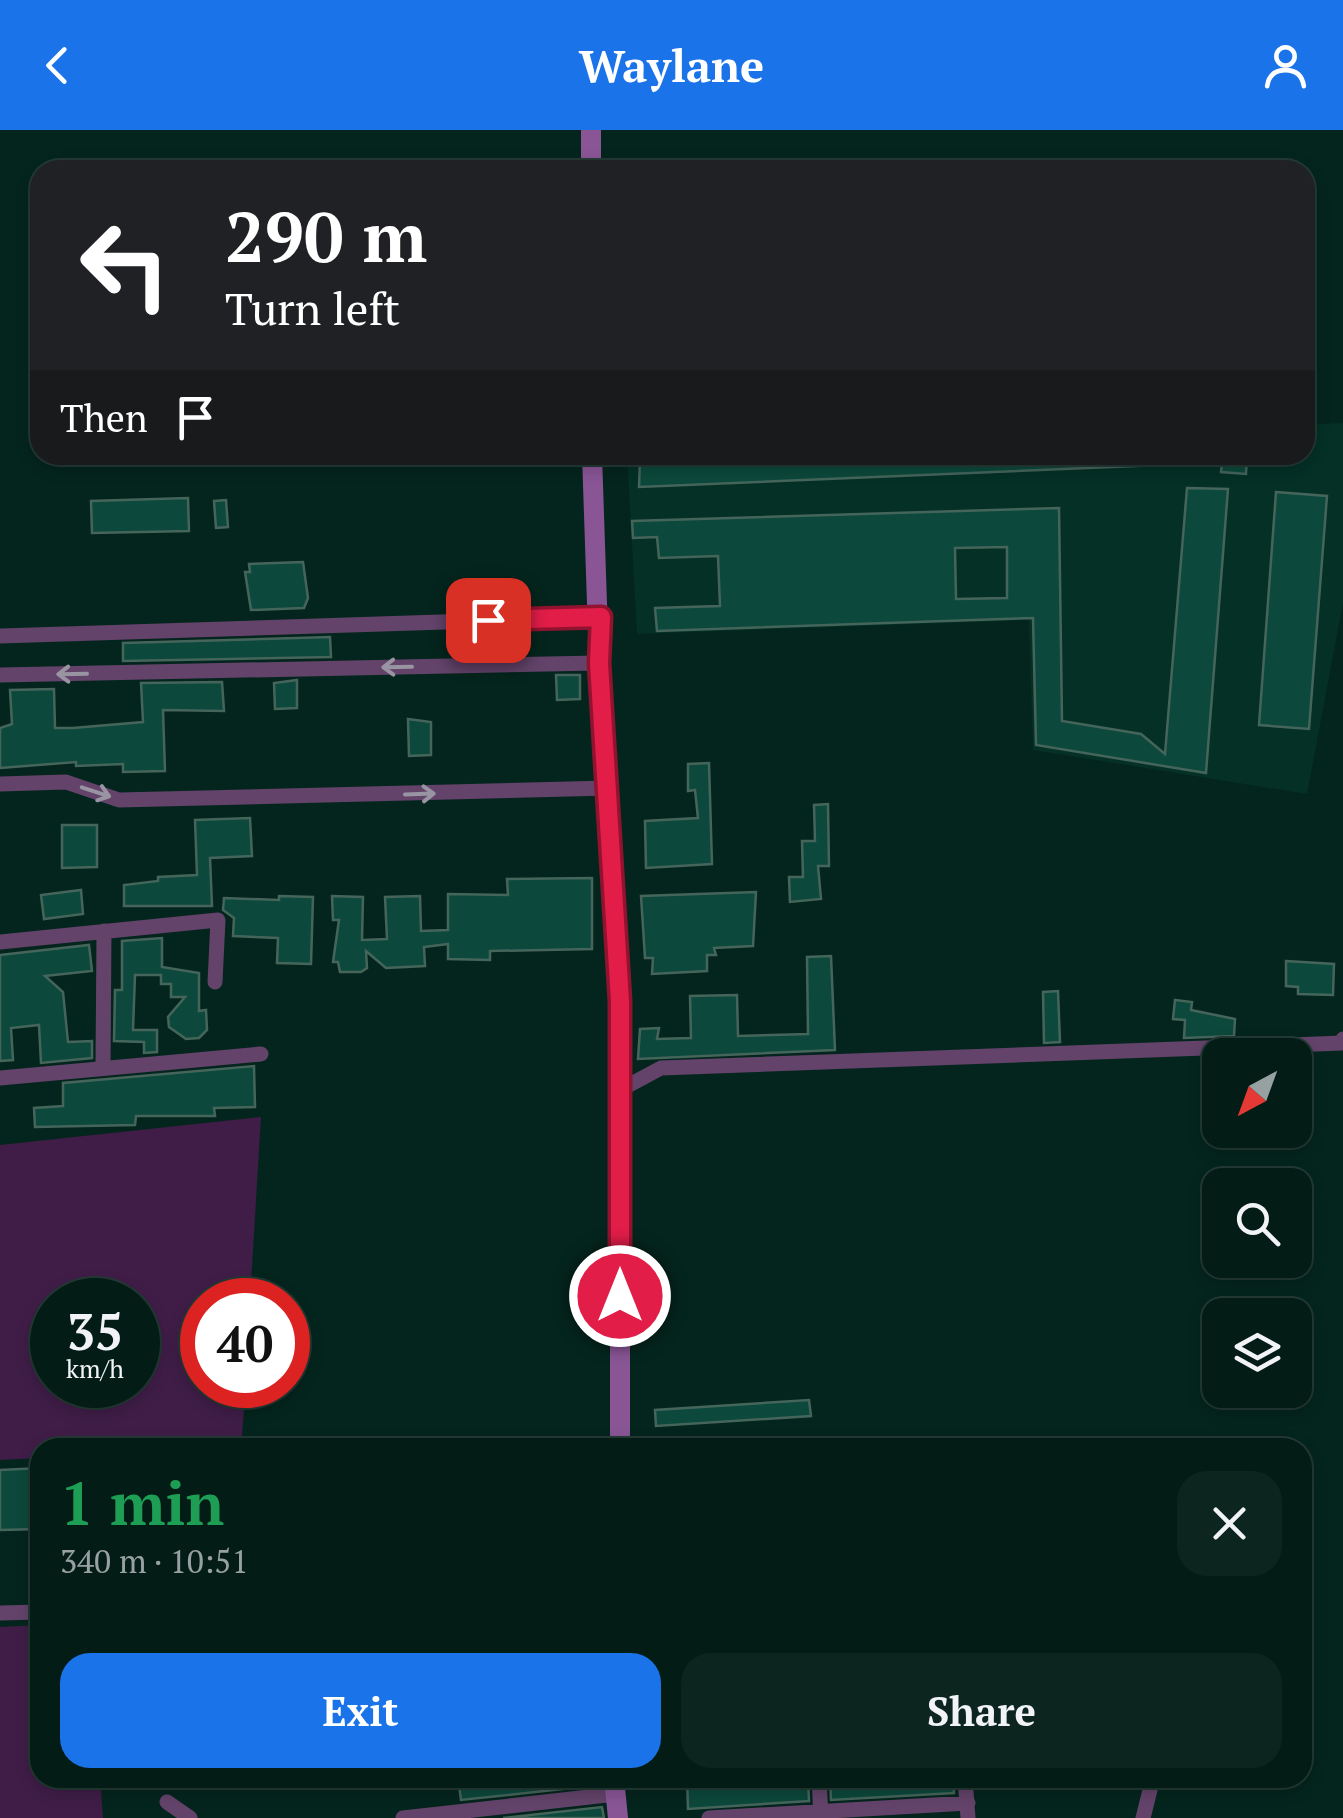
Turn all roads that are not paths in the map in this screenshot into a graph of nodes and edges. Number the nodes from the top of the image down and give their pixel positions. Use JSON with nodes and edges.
{"nodes":[{"id":1,"x":591,"y":130,"type":"edge"},
{"id":2,"x":591,"y":160,"type":"edge"},
{"id":3,"x":592,"y":465,"type":"edge"},
{"id":4,"x":601,"y":617,"type":"junction"},
{"id":5,"x":0,"y":636,"type":"edge"},
{"id":6,"x":599,"y":663,"type":"junction"},
{"id":7,"x":0,"y":675,"type":"edge"},
{"id":8,"x":0,"y":784,"type":"edge"},
{"id":9,"x":609,"y":788,"type":"junction"},
{"id":10,"x":104,"y":931,"type":"junction"},
{"id":11,"x":0,"y":942,"type":"edge"},
{"id":12,"x":215,"y":982,"type":"dead end"},
{"id":13,"x":1343,"y":1039,"type":"edge"},
{"id":14,"x":261,"y":1054,"type":"dead end"},
{"id":15,"x":103,"y":1068,"type":"junction"},
{"id":16,"x":0,"y":1078,"type":"edge"},
{"id":17,"x":620,"y":1090,"type":"junction"},
{"id":18,"x":620,"y":1438,"type":"edge"},
{"id":19,"x":30,"y":1612,"type":"edge"},
{"id":20,"x":0,"y":1613,"type":"edge"},
{"id":21,"x":602,"y":1788,"type":"edge"},
{"id":22,"x":615,"y":1788,"type":"edge"},
{"id":23,"x":820,"y":1788,"type":"edge"},
{"id":24,"x":1150,"y":1788,"type":"edge"},
{"id":25,"x":167,"y":1802,"type":"dead end"},
{"id":26,"x":968,"y":1811,"type":"edge"},
{"id":27,"x":821,"y":1815,"type":"edge"},
{"id":28,"x":190,"y":1818,"type":"edge"},
{"id":29,"x":403,"y":1818,"type":"edge"},
{"id":30,"x":618,"y":1818,"type":"edge"},
{"id":31,"x":709,"y":1818,"type":"edge"},
{"id":32,"x":1143,"y":1818,"type":"edge"}],
"edges":[{"from":1,"to":2,"type":"street"},
{"from":3,"to":4,"type":"street"},
{"from":4,"to":5,"type":"street"},
{"from":4,"to":6,"type":"street"},
{"from":6,"to":7,"type":"street","one_way":true},
{"from":6,"to":9,"type":"street"},
{"from":8,"to":9,"type":"street","one_way":true},
{"from":9,"to":17,"type":"street"},
{"from":10,"to":11,"type":"street"},
{"from":10,"to":12,"type":"street"},
{"from":10,"to":15,"type":"street"},
{"from":13,"to":17,"type":"street"},
{"from":14,"to":15,"type":"street"},
{"from":15,"to":16,"type":"street"},
{"from":17,"to":18,"type":"street"},
{"from":19,"to":20,"type":"street"},
{"from":21,"to":29,"type":"street"},
{"from":22,"to":30,"type":"street"},
{"from":23,"to":27,"type":"street"},
{"from":24,"to":32,"type":"street"},
{"from":25,"to":28,"type":"street"},
{"from":26,"to":27,"type":"street"},
{"from":27,"to":31,"type":"street"}]}
